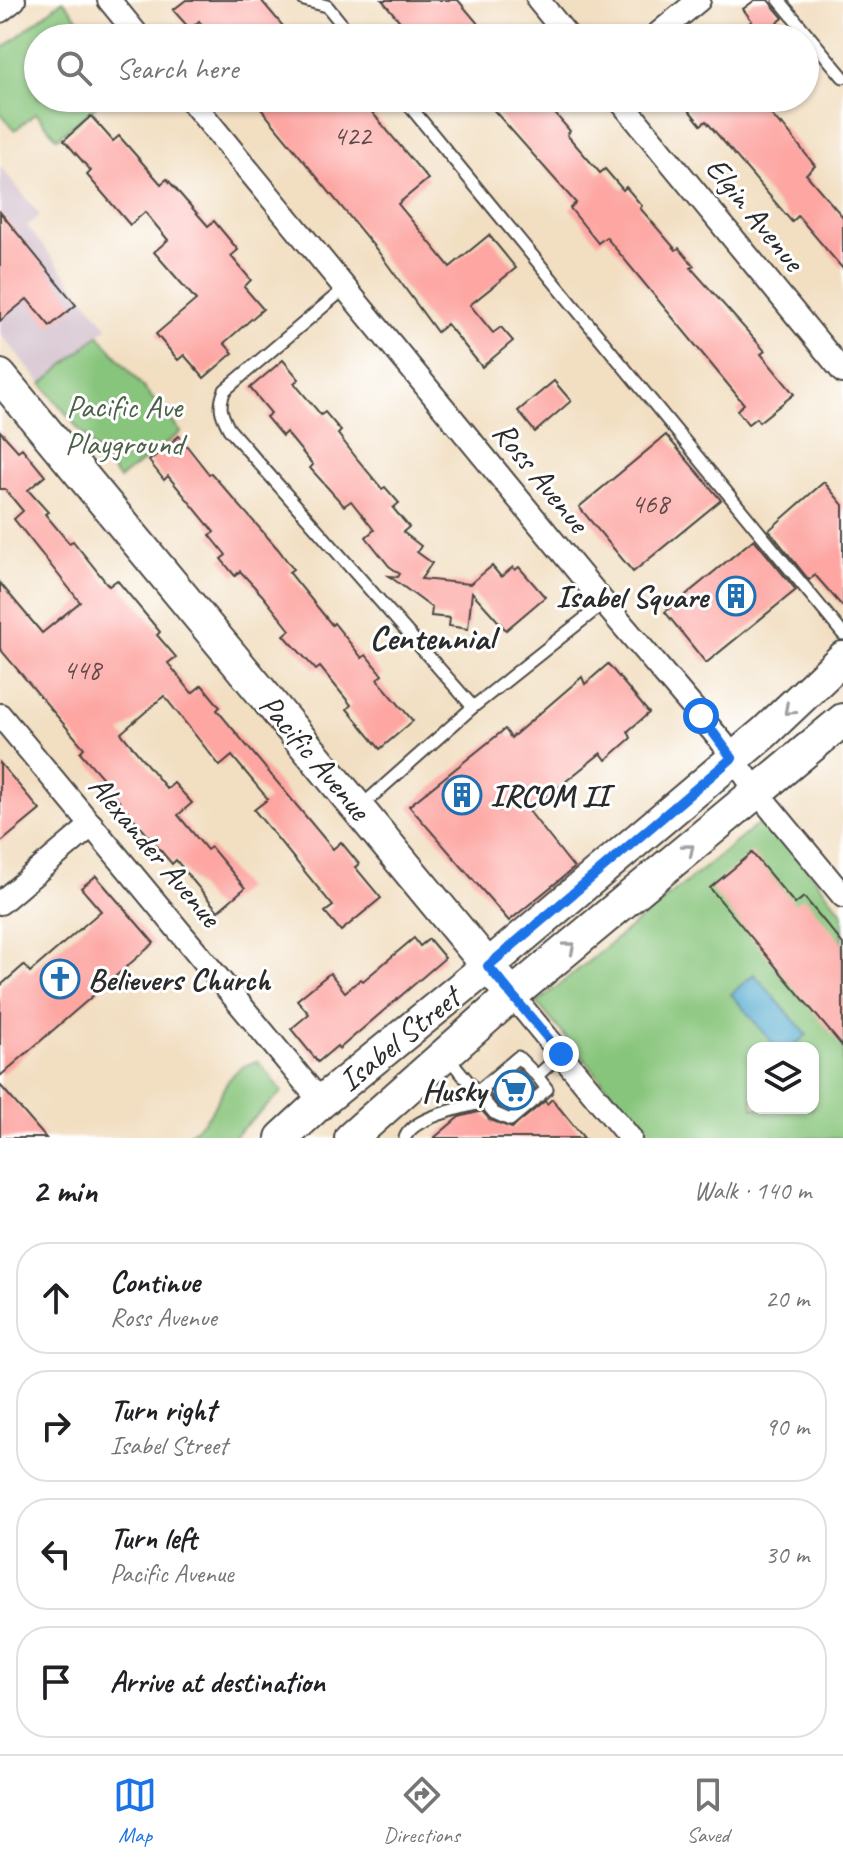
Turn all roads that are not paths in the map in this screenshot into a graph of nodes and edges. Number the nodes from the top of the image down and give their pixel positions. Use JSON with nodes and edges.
{"nodes":[{"id":1,"x":14,"y":0,"type":"edge"},
{"id":2,"x":109,"y":0,"type":"edge"},
{"id":3,"x":304,"y":0,"type":"edge"},
{"id":4,"x":538,"y":0,"type":"edge"},
{"id":5,"x":699,"y":0,"type":"edge"},
{"id":6,"x":779,"y":0,"type":"edge"},
{"id":7,"x":0,"y":11,"type":"edge"},
{"id":8,"x":129,"y":24,"type":"edge"},
{"id":9,"x":342,"y":24,"type":"edge"},
{"id":10,"x":558,"y":24,"type":"edge"},
{"id":11,"x":670,"y":24,"type":"edge"},
{"id":12,"x":799,"y":24,"type":"edge"},
{"id":13,"x":819,"y":48,"type":"edge"},
{"id":14,"x":843,"y":77,"type":"edge"},
{"id":15,"x":200,"y":112,"type":"edge"},
{"id":16,"x":414,"y":112,"type":"edge"},
{"id":17,"x":629,"y":112,"type":"edge"},
{"id":18,"x":345,"y":288,"type":"junction"},
{"id":19,"x":843,"y":372,"type":"edge"},
{"id":20,"x":0,"y":376,"type":"edge"},
{"id":21,"x":604,"y":603,"type":"junction"},
{"id":22,"x":843,"y":634,"type":"edge"},
{"id":23,"x":843,"y":658,"type":"edge"},
{"id":24,"x":473,"y":707,"type":"junction"},
{"id":25,"x":0,"y":715,"type":"edge"},
{"id":26,"x":843,"y":720,"type":"edge"},
{"id":27,"x":732,"y":758,"type":"junction"},
{"id":28,"x":757,"y":792,"type":"junction"},
{"id":29,"x":358,"y":809,"type":"junction"},
{"id":30,"x":92,"y":825,"type":"junction"},
{"id":31,"x":843,"y":896,"type":"edge"},
{"id":32,"x":0,"y":903,"type":"edge"},
{"id":33,"x":488,"y":966,"type":"junction"},
{"id":34,"x":512,"y":995,"type":"junction"},
{"id":35,"x":445,"y":1054,"type":"junction"},
{"id":36,"x":561,"y":1054,"type":"junction"},
{"id":37,"x":537,"y":1076,"type":"junction"},
{"id":38,"x":480,"y":1097,"type":"junction"},
{"id":39,"x":321,"y":1102,"type":"junction"},
{"id":40,"x":494,"y":1113,"type":"junction"},
{"id":41,"x":493,"y":1129,"type":"dead end"},
{"id":42,"x":282,"y":1138,"type":"edge"},
{"id":43,"x":351,"y":1138,"type":"edge"},
{"id":44,"x":405,"y":1138,"type":"edge"},
{"id":45,"x":630,"y":1138,"type":"edge"}],
"edges":[{"from":1,"to":7,"type":"street"},
{"from":2,"to":8,"type":"street"},
{"from":3,"to":9,"type":"lane"},
{"from":4,"to":10,"type":"street"},
{"from":5,"to":11,"type":"street"},
{"from":6,"to":12,"type":"lane"},
{"from":13,"to":14,"type":"lane"},
{"from":15,"to":18,"type":"street","name":"Ross Avenue"},
{"from":16,"to":22,"type":"lane"},
{"from":17,"to":19,"type":"street","name":"Elgin Avenue"},
{"from":18,"to":21,"type":"street","name":"Ross Avenue"},
{"from":18,"to":24,"type":"lane"},
{"from":20,"to":29,"type":"main road","name":"Pacific Avenue"},
{"from":21,"to":24,"type":"lane"},
{"from":21,"to":27,"type":"street","name":"Ross Avenue"},
{"from":23,"to":27,"type":"main road","name":"Isabel Street","one_way":true},
{"from":24,"to":29,"type":"lane"},
{"from":25,"to":30,"type":"street","name":"Alexander Avenue"},
{"from":26,"to":28,"type":"main road","name":"Isabel Street"},
{"from":27,"to":28,"type":"street","name":"Ross Avenue"},
{"from":27,"to":33,"type":"main road","name":"Isabel Street"},
{"from":28,"to":31,"type":"street","name":"Ross Avenue"},
{"from":34,"to":28,"type":"main road","name":"Isabel Street","one_way":true},
{"from":29,"to":33,"type":"main road","name":"Pacific Avenue"},
{"from":30,"to":32,"type":"street"},
{"from":30,"to":39,"type":"street","name":"Alexander Avenue"},
{"from":33,"to":34,"type":"main road","name":"Pacific Avenue"},
{"from":33,"to":39,"type":"main road","name":"Isabel Street"},
{"from":34,"to":35,"type":"main road","name":"Isabel Street"},
{"from":34,"to":36,"type":"street","name":"Pacific Avenue"},
{"from":35,"to":38,"type":"lane"},
{"from":35,"to":43,"type":"main road","name":"Isabel Street"},
{"from":36,"to":37,"type":"lane"},
{"from":36,"to":45,"type":"street","name":"Pacific Avenue"},
{"from":37,"to":38,"type":"lane"},
{"from":37,"to":40,"type":"lane"},
{"from":38,"to":40,"type":"lane"},
{"from":38,"to":44,"type":"lane"},
{"from":39,"to":42,"type":"main road","name":"Isabel Street"},
{"from":40,"to":41,"type":"lane"}]}
